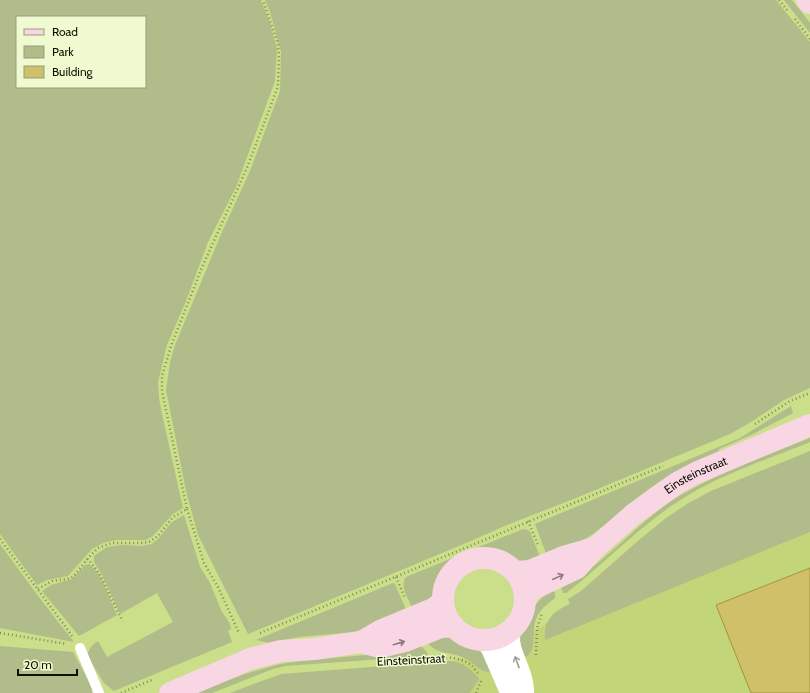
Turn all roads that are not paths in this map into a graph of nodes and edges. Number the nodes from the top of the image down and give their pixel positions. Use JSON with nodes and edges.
{"nodes":[{"id":1,"x":807,"y":0,"type":"edge"},
{"id":2,"x":810,"y":3,"type":"edge"},
{"id":3,"x":810,"y":426,"type":"edge"},
{"id":4,"x":596,"y":548,"type":"junction"},
{"id":5,"x":516,"y":572,"type":"junction"},
{"id":6,"x":526,"y":598,"type":"junction"},
{"id":7,"x":443,"y":599,"type":"junction"},
{"id":8,"x":453,"y":626,"type":"junction"},
{"id":9,"x":510,"y":631,"type":"junction"},
{"id":10,"x":483,"y":640,"type":"junction"},
{"id":11,"x":361,"y":642,"type":"junction"},
{"id":12,"x":79,"y":647,"type":"road end"},
{"id":13,"x":163,"y":685,"type":"edge"},
{"id":14,"x":99,"y":693,"type":"edge"},
{"id":15,"x":513,"y":693,"type":"edge"},
{"id":16,"x":524,"y":693,"type":"edge"}],
"edges":[{"from":1,"to":2,"type":"street"},
{"from":3,"to":4,"type":"street","name":"Einsteinstraat"},
{"from":4,"to":5,"type":"street","name":"Einsteinstraat"},
{"from":6,"to":4,"type":"street","name":"Einsteinstraat","one_way":true},
{"from":5,"to":6,"type":"street"},
{"from":5,"to":7,"type":"street"},
{"from":6,"to":9,"type":"street"},
{"from":7,"to":8,"type":"street"},
{"from":7,"to":11,"type":"street","name":"Einsteinstraat"},
{"from":8,"to":10,"type":"street"},
{"from":11,"to":8,"type":"street","name":"Einsteinstraat","one_way":true},
{"from":9,"to":10,"type":"street"},
{"from":16,"to":9,"type":"street","one_way":true},
{"from":10,"to":15,"type":"street"},
{"from":11,"to":13,"type":"street","name":"Einsteinstraat"},
{"from":12,"to":14,"type":"lane"}]}
